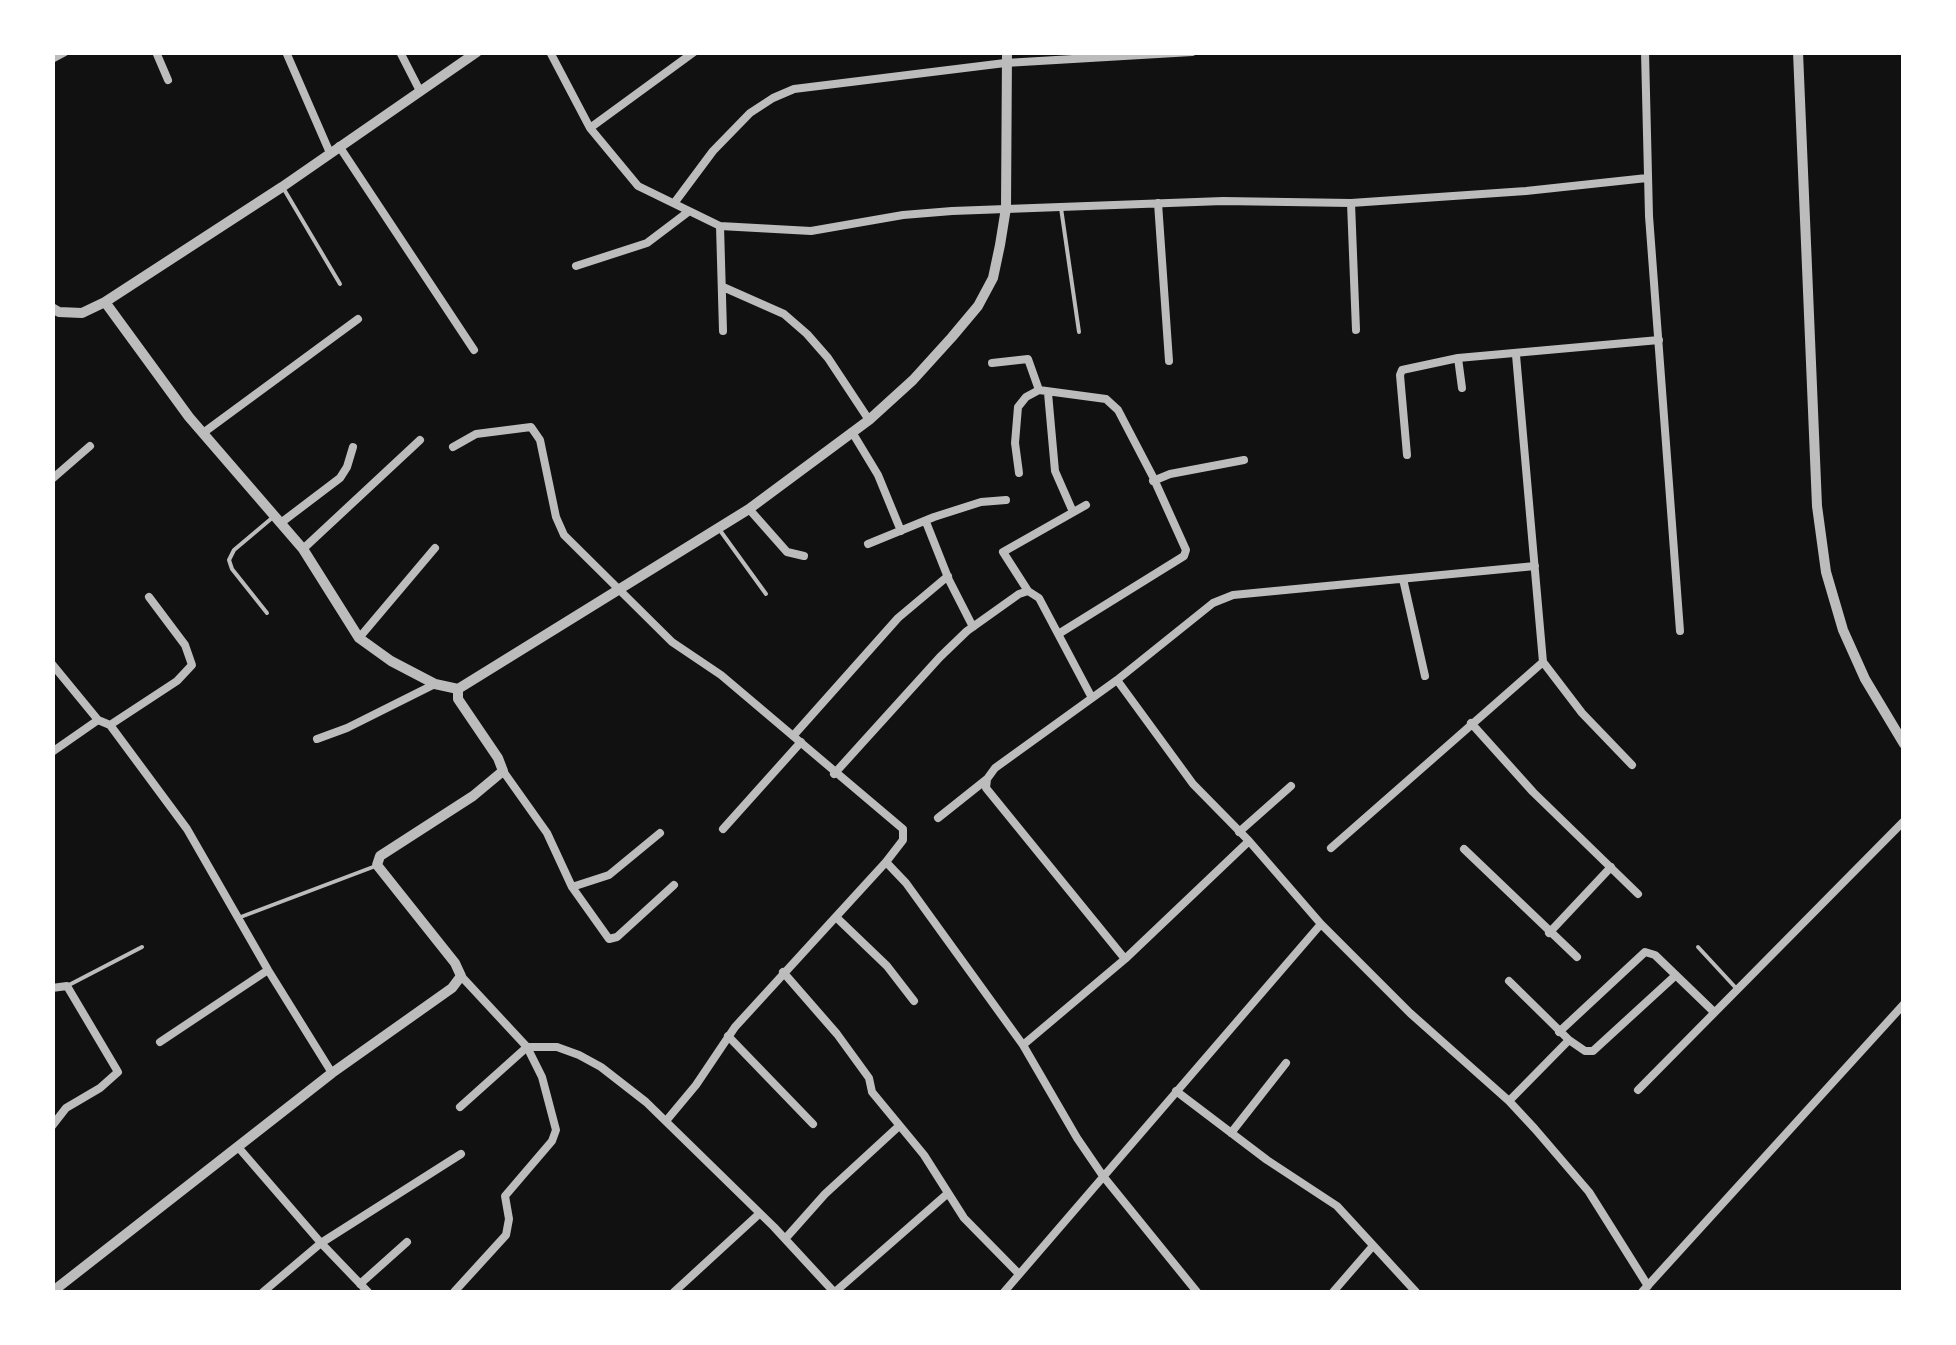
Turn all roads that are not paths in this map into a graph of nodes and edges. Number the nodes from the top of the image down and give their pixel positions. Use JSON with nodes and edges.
{"nodes":[{"id":1,"x":65,"y":52,"type":"edge"},
{"id":2,"x":156,"y":52,"type":"edge"},
{"id":3,"x":286,"y":52,"type":"edge"},
{"id":4,"x":400,"y":52,"type":"edge"},
{"id":5,"x":477,"y":52,"type":"edge"},
{"id":6,"x":550,"y":52,"type":"edge"},
{"id":7,"x":694,"y":52,"type":"edge"},
{"id":8,"x":1192,"y":52,"type":"edge"},
{"id":9,"x":1644,"y":52,"type":"edge"},
{"id":10,"x":1798,"y":52,"type":"edge"},
{"id":11,"x":1006,"y":58,"type":"edge"},
{"id":12,"x":52,"y":59,"type":"edge"},
{"id":13,"x":168,"y":80,"type":"dead end"},
{"id":14,"x":420,"y":91,"type":"junction"},
{"id":15,"x":590,"y":128,"type":"junction"},
{"id":16,"x":335,"y":149,"type":"junction"},
{"id":17,"x":1647,"y":178,"type":"junction"},
{"id":18,"x":282,"y":187,"type":"junction"},
{"id":19,"x":675,"y":202,"type":"junction"},
{"id":20,"x":1158,"y":203,"type":"junction"},
{"id":21,"x":1351,"y":203,"type":"junction"},
{"id":22,"x":1060,"y":206,"type":"junction"},
{"id":23,"x":1006,"y":208,"type":"junction"},
{"id":24,"x":688,"y":212,"type":"junction"},
{"id":25,"x":720,"y":226,"type":"junction"},
{"id":26,"x":576,"y":266,"type":"dead end"},
{"id":27,"x":340,"y":284,"type":"dead end"},
{"id":28,"x":722,"y":286,"type":"junction"},
{"id":29,"x":105,"y":302,"type":"junction"},
{"id":30,"x":52,"y":308,"type":"edge"},
{"id":31,"x":358,"y":318,"type":"dead end"},
{"id":32,"x":1356,"y":330,"type":"dead end"},
{"id":33,"x":723,"y":331,"type":"dead end"},
{"id":34,"x":1079,"y":332,"type":"dead end"},
{"id":35,"x":1659,"y":340,"type":"junction"},
{"id":36,"x":474,"y":350,"type":"dead end"},
{"id":37,"x":1516,"y":355,"type":"junction"},
{"id":38,"x":1458,"y":358,"type":"junction"},
{"id":39,"x":1169,"y":361,"type":"dead end"},
{"id":40,"x":992,"y":363,"type":"dead end"},
{"id":41,"x":1462,"y":388,"type":"dead end"},
{"id":42,"x":1043,"y":391,"type":"junction"},
{"id":43,"x":869,"y":420,"type":"junction"},
{"id":44,"x":852,"y":432,"type":"junction"},
{"id":45,"x":203,"y":433,"type":"junction"},
{"id":46,"x":420,"y":440,"type":"dead end"},
{"id":47,"x":90,"y":446,"type":"dead end"},
{"id":48,"x":353,"y":447,"type":"dead end"},
{"id":49,"x":453,"y":447,"type":"dead end"},
{"id":50,"x":1407,"y":455,"type":"dead end"},
{"id":51,"x":1244,"y":460,"type":"dead end"},
{"id":52,"x":1019,"y":473,"type":"dead end"},
{"id":53,"x":52,"y":479,"type":"edge"},
{"id":54,"x":1154,"y":481,"type":"junction"},
{"id":55,"x":1006,"y":500,"type":"dead end"},
{"id":56,"x":1086,"y":505,"type":"dead end"},
{"id":57,"x":749,"y":509,"type":"junction"},
{"id":58,"x":1073,"y":512,"type":"junction"},
{"id":59,"x":279,"y":519,"type":"junction"},
{"id":60,"x":926,"y":522,"type":"junction"},
{"id":61,"x":718,"y":528,"type":"junction"},
{"id":62,"x":901,"y":531,"type":"junction"},
{"id":63,"x":868,"y":544,"type":"dead end"},
{"id":64,"x":435,"y":548,"type":"dead end"},
{"id":65,"x":303,"y":549,"type":"junction"},
{"id":66,"x":804,"y":556,"type":"dead end"},
{"id":67,"x":1535,"y":566,"type":"junction"},
{"id":68,"x":948,"y":576,"type":"junction"},
{"id":69,"x":1403,"y":578,"type":"junction"},
{"id":70,"x":620,"y":590,"type":"junction"},
{"id":71,"x":1028,"y":591,"type":"junction"},
{"id":72,"x":766,"y":594,"type":"dead end"},
{"id":73,"x":148,"y":597,"type":"dead end"},
{"id":74,"x":268,"y":613,"type":"dead end"},
{"id":75,"x":973,"y":628,"type":"junction"},
{"id":76,"x":1680,"y":631,"type":"dead end"},
{"id":77,"x":1060,"y":633,"type":"junction"},
{"id":78,"x":359,"y":638,"type":"junction"},
{"id":79,"x":1543,"y":662,"type":"junction"},
{"id":80,"x":52,"y":664,"type":"edge"},
{"id":81,"x":1425,"y":676,"type":"dead end"},
{"id":82,"x":1117,"y":680,"type":"junction"},
{"id":83,"x":435,"y":684,"type":"junction"},
{"id":84,"x":458,"y":689,"type":"junction"},
{"id":85,"x":1092,"y":698,"type":"junction"},
{"id":86,"x":98,"y":720,"type":"junction"},
{"id":87,"x":1471,"y":723,"type":"junction"},
{"id":88,"x":110,"y":725,"type":"junction"},
{"id":89,"x":792,"y":736,"type":"junction"},
{"id":90,"x":317,"y":740,"type":"dead end"},
{"id":91,"x":801,"y":742,"type":"junction"},
{"id":92,"x":1904,"y":744,"type":"edge"},
{"id":93,"x":52,"y":752,"type":"edge"},
{"id":94,"x":1632,"y":765,"type":"dead end"},
{"id":95,"x":503,"y":770,"type":"junction"},
{"id":96,"x":834,"y":774,"type":"junction"},
{"id":97,"x":987,"y":779,"type":"junction"},
{"id":98,"x":1291,"y":786,"type":"dead end"},
{"id":99,"x":938,"y":818,"type":"dead end"},
{"id":100,"x":1904,"y":821,"type":"edge"},
{"id":101,"x":723,"y":830,"type":"dead end"},
{"id":102,"x":1239,"y":832,"type":"junction"},
{"id":103,"x":660,"y":833,"type":"dead end"},
{"id":104,"x":1249,"y":841,"type":"junction"},
{"id":105,"x":1331,"y":848,"type":"dead end"},
{"id":106,"x":1464,"y":849,"type":"dead end"},
{"id":107,"x":886,"y":862,"type":"junction"},
{"id":108,"x":378,"y":865,"type":"junction"},
{"id":109,"x":1611,"y":866,"type":"junction"},
{"id":110,"x":674,"y":885,"type":"dead end"},
{"id":111,"x":572,"y":887,"type":"junction"},
{"id":112,"x":1638,"y":894,"type":"dead end"},
{"id":113,"x":238,"y":918,"type":"junction"},
{"id":114,"x":837,"y":918,"type":"junction"},
{"id":115,"x":1321,"y":924,"type":"junction"},
{"id":116,"x":1549,"y":933,"type":"junction"},
{"id":117,"x":142,"y":946,"type":"dead end"},
{"id":118,"x":1698,"y":946,"type":"dead end"},
{"id":119,"x":1577,"y":957,"type":"dead end"},
{"id":120,"x":1124,"y":959,"type":"junction"},
{"id":121,"x":268,"y":970,"type":"junction"},
{"id":122,"x":783,"y":972,"type":"junction"},
{"id":123,"x":1676,"y":975,"type":"junction"},
{"id":124,"x":461,"y":976,"type":"junction"},
{"id":125,"x":1509,"y":981,"type":"dead end"},
{"id":126,"x":68,"y":986,"type":"junction"},
{"id":127,"x":52,"y":988,"type":"edge"},
{"id":128,"x":1737,"y":989,"type":"junction"},
{"id":129,"x":914,"y":1001,"type":"dead end"},
{"id":130,"x":1904,"y":1004,"type":"edge"},
{"id":131,"x":1714,"y":1012,"type":"junction"},
{"id":132,"x":1559,"y":1032,"type":"junction"},
{"id":133,"x":728,"y":1036,"type":"junction"},
{"id":134,"x":1569,"y":1040,"type":"junction"},
{"id":135,"x":160,"y":1042,"type":"dead end"},
{"id":136,"x":1023,"y":1045,"type":"junction"},
{"id":137,"x":527,"y":1048,"type":"junction"},
{"id":138,"x":1286,"y":1064,"type":"dead end"},
{"id":139,"x":332,"y":1073,"type":"junction"},
{"id":140,"x":1638,"y":1090,"type":"dead end"},
{"id":141,"x":1176,"y":1091,"type":"junction"},
{"id":142,"x":1509,"y":1101,"type":"junction"},
{"id":143,"x":460,"y":1107,"type":"dead end"},
{"id":144,"x":666,"y":1121,"type":"junction"},
{"id":145,"x":813,"y":1124,"type":"dead end"},
{"id":146,"x":52,"y":1126,"type":"edge"},
{"id":147,"x":899,"y":1126,"type":"junction"},
{"id":148,"x":1231,"y":1133,"type":"junction"},
{"id":149,"x":238,"y":1147,"type":"junction"},
{"id":150,"x":461,"y":1154,"type":"dead end"},
{"id":151,"x":1103,"y":1176,"type":"junction"},
{"id":152,"x":948,"y":1194,"type":"junction"},
{"id":153,"x":759,"y":1214,"type":"junction"},
{"id":154,"x":784,"y":1238,"type":"junction"},
{"id":155,"x":407,"y":1242,"type":"dead end"},
{"id":156,"x":321,"y":1243,"type":"junction"},
{"id":157,"x":1372,"y":1248,"type":"junction"},
{"id":158,"x":1018,"y":1274,"type":"junction"},
{"id":159,"x":360,"y":1284,"type":"junction"},
{"id":160,"x":1645,"y":1289,"type":"edge"},
{"id":161,"x":52,"y":1292,"type":"edge"},
{"id":162,"x":263,"y":1292,"type":"edge"},
{"id":163,"x":368,"y":1292,"type":"edge"},
{"id":164,"x":454,"y":1292,"type":"edge"},
{"id":165,"x":674,"y":1292,"type":"edge"},
{"id":166,"x":834,"y":1292,"type":"edge"},
{"id":167,"x":1004,"y":1292,"type":"edge"},
{"id":168,"x":1197,"y":1292,"type":"edge"},
{"id":169,"x":1333,"y":1292,"type":"edge"},
{"id":170,"x":1416,"y":1292,"type":"edge"}],
"edges":[{"from":1,"to":12,"type":"street"},
{"from":2,"to":13,"type":"street"},
{"from":3,"to":16,"type":"street"},
{"from":4,"to":14,"type":"street"},
{"from":5,"to":14,"type":"street"},
{"from":6,"to":15,"type":"street"},
{"from":7,"to":15,"type":"street"},
{"from":8,"to":11,"type":"street"},
{"from":9,"to":17,"type":"street"},
{"from":10,"to":92,"type":"street"},
{"from":11,"to":19,"type":"street"},
{"from":11,"to":23,"type":"street"},
{"from":14,"to":16,"type":"street"},
{"from":15,"to":19,"type":"street"},
{"from":16,"to":18,"type":"street"},
{"from":16,"to":36,"type":"street"},
{"from":17,"to":21,"type":"street"},
{"from":17,"to":35,"type":"street"},
{"from":18,"to":27,"type":"lane"},
{"from":18,"to":29,"type":"street"},
{"from":19,"to":24,"type":"street"},
{"from":20,"to":21,"type":"street"},
{"from":20,"to":22,"type":"street"},
{"from":20,"to":39,"type":"street"},
{"from":21,"to":32,"type":"street"},
{"from":22,"to":23,"type":"street"},
{"from":22,"to":34,"type":"lane"},
{"from":23,"to":25,"type":"street"},
{"from":23,"to":43,"type":"street"},
{"from":24,"to":25,"type":"street"},
{"from":24,"to":26,"type":"street"},
{"from":25,"to":28,"type":"street"},
{"from":28,"to":33,"type":"street"},
{"from":28,"to":43,"type":"street"},
{"from":29,"to":30,"type":"street"},
{"from":29,"to":45,"type":"street"},
{"from":31,"to":45,"type":"street"},
{"from":35,"to":37,"type":"street"},
{"from":35,"to":76,"type":"street"},
{"from":37,"to":38,"type":"street"},
{"from":37,"to":67,"type":"street"},
{"from":38,"to":41,"type":"street"},
{"from":38,"to":50,"type":"street"},
{"from":40,"to":42,"type":"street"},
{"from":42,"to":52,"type":"street"},
{"from":42,"to":54,"type":"street"},
{"from":42,"to":58,"type":"street"},
{"from":43,"to":44,"type":"street"},
{"from":44,"to":57,"type":"street"},
{"from":44,"to":62,"type":"street"},
{"from":45,"to":59,"type":"street"},
{"from":46,"to":65,"type":"street"},
{"from":47,"to":53,"type":"street"},
{"from":48,"to":59,"type":"street"},
{"from":49,"to":70,"type":"street"},
{"from":51,"to":54,"type":"street"},
{"from":54,"to":77,"type":"street"},
{"from":55,"to":60,"type":"street"},
{"from":56,"to":58,"type":"street"},
{"from":57,"to":61,"type":"street"},
{"from":57,"to":66,"type":"street"},
{"from":58,"to":71,"type":"street"},
{"from":59,"to":65,"type":"street"},
{"from":59,"to":74,"type":"lane"},
{"from":60,"to":62,"type":"street"},
{"from":60,"to":68,"type":"street"},
{"from":61,"to":70,"type":"street"},
{"from":61,"to":72,"type":"lane"},
{"from":62,"to":63,"type":"street"},
{"from":64,"to":78,"type":"street"},
{"from":65,"to":78,"type":"street"},
{"from":67,"to":69,"type":"street"},
{"from":67,"to":79,"type":"street"},
{"from":68,"to":75,"type":"street"},
{"from":68,"to":89,"type":"street"},
{"from":69,"to":81,"type":"street"},
{"from":69,"to":82,"type":"street"},
{"from":70,"to":84,"type":"street"},
{"from":70,"to":89,"type":"street"},
{"from":71,"to":75,"type":"street"},
{"from":71,"to":77,"type":"street"},
{"from":73,"to":88,"type":"street"},
{"from":75,"to":96,"type":"street"},
{"from":77,"to":85,"type":"street"},
{"from":78,"to":83,"type":"street"},
{"from":79,"to":87,"type":"street"},
{"from":79,"to":94,"type":"street"},
{"from":80,"to":86,"type":"street"},
{"from":82,"to":85,"type":"street"},
{"from":82,"to":102,"type":"street"},
{"from":83,"to":84,"type":"street"},
{"from":83,"to":90,"type":"street"},
{"from":84,"to":95,"type":"street"},
{"from":85,"to":97,"type":"street"},
{"from":86,"to":88,"type":"street"},
{"from":86,"to":93,"type":"street"},
{"from":87,"to":105,"type":"street"},
{"from":87,"to":109,"type":"street"},
{"from":88,"to":113,"type":"street"},
{"from":89,"to":91,"type":"street"},
{"from":91,"to":96,"type":"street"},
{"from":91,"to":101,"type":"street"},
{"from":95,"to":108,"type":"street"},
{"from":95,"to":111,"type":"street"},
{"from":96,"to":107,"type":"street"},
{"from":97,"to":99,"type":"street"},
{"from":97,"to":120,"type":"street"},
{"from":98,"to":102,"type":"street"},
{"from":100,"to":128,"type":"street"},
{"from":102,"to":104,"type":"street"},
{"from":103,"to":111,"type":"street"},
{"from":104,"to":115,"type":"street"},
{"from":104,"to":120,"type":"street"},
{"from":106,"to":116,"type":"street"},
{"from":107,"to":114,"type":"street"},
{"from":107,"to":136,"type":"street"},
{"from":108,"to":113,"type":"lane"},
{"from":108,"to":124,"type":"street"},
{"from":109,"to":112,"type":"street"},
{"from":109,"to":116,"type":"street"},
{"from":110,"to":111,"type":"street"},
{"from":113,"to":121,"type":"street"},
{"from":114,"to":122,"type":"street"},
{"from":114,"to":129,"type":"street"},
{"from":115,"to":141,"type":"street"},
{"from":115,"to":142,"type":"street"},
{"from":116,"to":119,"type":"street"},
{"from":117,"to":126,"type":"lane"},
{"from":118,"to":128,"type":"lane"},
{"from":120,"to":136,"type":"street"},
{"from":121,"to":135,"type":"street"},
{"from":121,"to":139,"type":"street"},
{"from":122,"to":133,"type":"street"},
{"from":122,"to":147,"type":"street"},
{"from":123,"to":131,"type":"street"},
{"from":123,"to":132,"type":"street"},
{"from":123,"to":134,"type":"street"},
{"from":124,"to":137,"type":"street"},
{"from":124,"to":139,"type":"street"},
{"from":125,"to":132,"type":"street"},
{"from":126,"to":127,"type":"street"},
{"from":126,"to":146,"type":"street"},
{"from":128,"to":131,"type":"street"},
{"from":130,"to":160,"type":"street"},
{"from":131,"to":140,"type":"street"},
{"from":132,"to":134,"type":"street"},
{"from":133,"to":144,"type":"street"},
{"from":133,"to":145,"type":"street"},
{"from":134,"to":142,"type":"street"},
{"from":136,"to":151,"type":"street"},
{"from":137,"to":143,"type":"street"},
{"from":137,"to":144,"type":"street"},
{"from":137,"to":164,"type":"street"},
{"from":138,"to":148,"type":"street"},
{"from":139,"to":149,"type":"street"},
{"from":141,"to":148,"type":"street"},
{"from":141,"to":151,"type":"street"},
{"from":142,"to":160,"type":"street"},
{"from":144,"to":153,"type":"street"},
{"from":147,"to":152,"type":"street"},
{"from":147,"to":154,"type":"street"},
{"from":148,"to":157,"type":"street"},
{"from":149,"to":156,"type":"street"},
{"from":149,"to":161,"type":"street"},
{"from":150,"to":156,"type":"street"},
{"from":151,"to":158,"type":"street"},
{"from":151,"to":168,"type":"street"},
{"from":152,"to":158,"type":"street"},
{"from":152,"to":166,"type":"street"},
{"from":153,"to":154,"type":"street"},
{"from":153,"to":165,"type":"street"},
{"from":154,"to":166,"type":"street"},
{"from":155,"to":159,"type":"street"},
{"from":156,"to":159,"type":"street"},
{"from":156,"to":162,"type":"street"},
{"from":157,"to":169,"type":"street"},
{"from":157,"to":170,"type":"street"},
{"from":158,"to":167,"type":"street"},
{"from":159,"to":163,"type":"street"}]}
